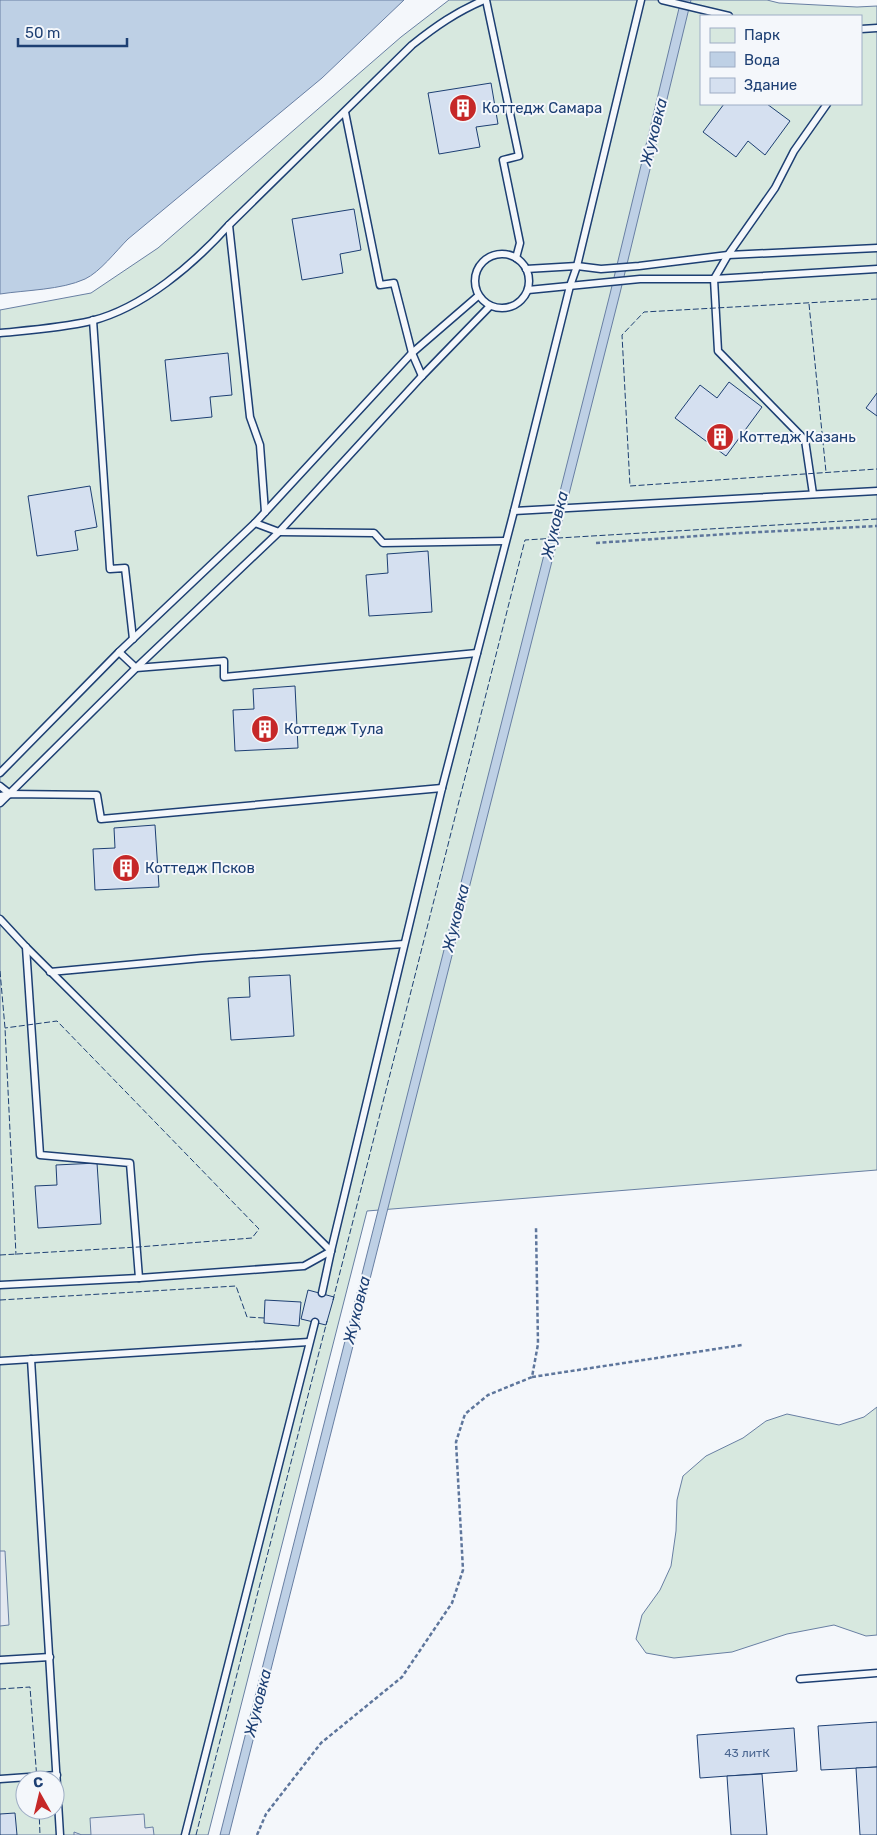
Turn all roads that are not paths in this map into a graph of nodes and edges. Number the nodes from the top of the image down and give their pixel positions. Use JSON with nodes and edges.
{"nodes":[{"id":1,"x":485,"y":0,"type":"edge"},
{"id":2,"x":641,"y":0,"type":"edge"},
{"id":3,"x":664,"y":0,"type":"edge"},
{"id":4,"x":725,"y":15,"type":"edge"},
{"id":5,"x":877,"y":28,"type":"edge"},
{"id":6,"x":862,"y":29,"type":"edge"},
{"id":7,"x":826,"y":105,"type":"edge"},
{"id":8,"x":345,"y":112,"type":"junction"},
{"id":9,"x":229,"y":225,"type":"junction"},
{"id":10,"x":877,"y":248,"type":"edge"},
{"id":11,"x":728,"y":255,"type":"junction"},
{"id":12,"x":516,"y":258,"type":"junction"},
{"id":13,"x":577,"y":266,"type":"junction"},
{"id":14,"x":526,"y":269,"type":"junction"},
{"id":15,"x":877,"y":269,"type":"edge"},
{"id":16,"x":714,"y":279,"type":"junction"},
{"id":17,"x":570,"y":286,"type":"junction"},
{"id":18,"x":528,"y":290,"type":"junction"},
{"id":19,"x":478,"y":296,"type":"junction"},
{"id":20,"x":490,"y":306,"type":"junction"},
{"id":21,"x":93,"y":320,"type":"junction"},
{"id":22,"x":0,"y":333,"type":"edge"},
{"id":23,"x":412,"y":353,"type":"junction"},
{"id":24,"x":422,"y":376,"type":"junction"},
{"id":25,"x":877,"y":491,"type":"edge"},
{"id":26,"x":813,"y":494,"type":"junction"},
{"id":27,"x":514,"y":511,"type":"junction"},
{"id":28,"x":266,"y":512,"type":"junction"},
{"id":29,"x":255,"y":523,"type":"junction"},
{"id":30,"x":279,"y":532,"type":"junction"},
{"id":31,"x":505,"y":541,"type":"junction"},
{"id":32,"x":133,"y":639,"type":"junction"},
{"id":33,"x":119,"y":652,"type":"junction"},
{"id":34,"x":477,"y":653,"type":"junction"},
{"id":35,"x":136,"y":668,"type":"junction"},
{"id":36,"x":0,"y":773,"type":"edge"},
{"id":37,"x":0,"y":786,"type":"edge"},
{"id":38,"x":442,"y":788,"type":"junction"},
{"id":39,"x":10,"y":794,"type":"junction"},
{"id":40,"x":0,"y":796,"type":"edge"},
{"id":41,"x":0,"y":803,"type":"edge"},
{"id":42,"x":0,"y":919,"type":"edge"},
{"id":43,"x":404,"y":944,"type":"junction"},
{"id":44,"x":26,"y":947,"type":"junction"},
{"id":45,"x":50,"y":972,"type":"junction"},
{"id":46,"x":330,"y":1251,"type":"junction"},
{"id":47,"x":139,"y":1278,"type":"junction"},
{"id":48,"x":0,"y":1285,"type":"edge"},
{"id":49,"x":322,"y":1293,"type":"dead end"},
{"id":50,"x":315,"y":1322,"type":"dead end"},
{"id":51,"x":309,"y":1342,"type":"junction"},
{"id":52,"x":31,"y":1359,"type":"junction"},
{"id":53,"x":0,"y":1360,"type":"edge"},
{"id":54,"x":50,"y":1657,"type":"junction"},
{"id":55,"x":0,"y":1660,"type":"edge"},
{"id":56,"x":877,"y":1673,"type":"edge"},
{"id":57,"x":800,"y":1679,"type":"dead end"},
{"id":58,"x":57,"y":1770,"type":"edge"},
{"id":59,"x":15,"y":1777,"type":"edge"},
{"id":60,"x":0,"y":1778,"type":"edge"},
{"id":61,"x":59,"y":1820,"type":"edge"},
{"id":62,"x":60,"y":1835,"type":"edge"},
{"id":63,"x":185,"y":1835,"type":"edge"}],
"edges":[{"from":1,"to":8,"type":"lane"},
{"from":1,"to":12,"type":"lane"},
{"from":2,"to":13,"type":"lane"},
{"from":3,"to":4,"type":"lane"},
{"from":5,"to":6,"type":"lane"},
{"from":7,"to":11,"type":"lane"},
{"from":8,"to":9,"type":"lane"},
{"from":8,"to":23,"type":"lane"},
{"from":9,"to":21,"type":"lane"},
{"from":9,"to":28,"type":"lane"},
{"from":10,"to":11,"type":"lane"},
{"from":11,"to":13,"type":"lane"},
{"from":11,"to":16,"type":"lane"},
{"from":12,"to":14,"type":"lane"},
{"from":12,"to":19,"type":"lane"},
{"from":13,"to":14,"type":"lane"},
{"from":13,"to":17,"type":"lane"},
{"from":14,"to":18,"type":"lane"},
{"from":15,"to":16,"type":"lane"},
{"from":16,"to":17,"type":"lane"},
{"from":16,"to":26,"type":"lane"},
{"from":17,"to":18,"type":"lane"},
{"from":17,"to":27,"type":"lane"},
{"from":18,"to":20,"type":"lane"},
{"from":19,"to":20,"type":"lane"},
{"from":19,"to":23,"type":"lane"},
{"from":20,"to":24,"type":"lane"},
{"from":21,"to":22,"type":"lane"},
{"from":21,"to":32,"type":"lane"},
{"from":23,"to":24,"type":"lane"},
{"from":23,"to":28,"type":"lane"},
{"from":24,"to":30,"type":"lane"},
{"from":25,"to":26,"type":"lane"},
{"from":26,"to":27,"type":"lane"},
{"from":27,"to":31,"type":"lane"},
{"from":28,"to":29,"type":"lane"},
{"from":29,"to":30,"type":"lane"},
{"from":29,"to":32,"type":"lane"},
{"from":30,"to":31,"type":"lane"},
{"from":30,"to":35,"type":"lane"},
{"from":31,"to":34,"type":"lane"},
{"from":32,"to":33,"type":"lane"},
{"from":33,"to":35,"type":"lane"},
{"from":33,"to":36,"type":"lane"},
{"from":34,"to":35,"type":"lane"},
{"from":34,"to":38,"type":"lane"},
{"from":35,"to":39,"type":"lane"},
{"from":37,"to":39,"type":"lane"},
{"from":38,"to":39,"type":"lane"},
{"from":38,"to":43,"type":"lane"},
{"from":39,"to":40,"type":"lane"},
{"from":39,"to":41,"type":"lane"},
{"from":42,"to":44,"type":"lane"},
{"from":43,"to":45,"type":"lane"},
{"from":43,"to":46,"type":"lane"},
{"from":44,"to":45,"type":"lane"},
{"from":44,"to":47,"type":"lane"},
{"from":45,"to":46,"type":"lane"},
{"from":46,"to":47,"type":"lane"},
{"from":46,"to":49,"type":"lane"},
{"from":47,"to":48,"type":"lane"},
{"from":50,"to":51,"type":"lane"},
{"from":51,"to":52,"type":"lane"},
{"from":51,"to":63,"type":"lane"},
{"from":52,"to":53,"type":"lane"},
{"from":52,"to":54,"type":"lane"},
{"from":54,"to":55,"type":"lane"},
{"from":54,"to":58,"type":"lane"},
{"from":56,"to":57,"type":"lane"},
{"from":59,"to":60,"type":"lane"},
{"from":61,"to":62,"type":"lane"}]}
